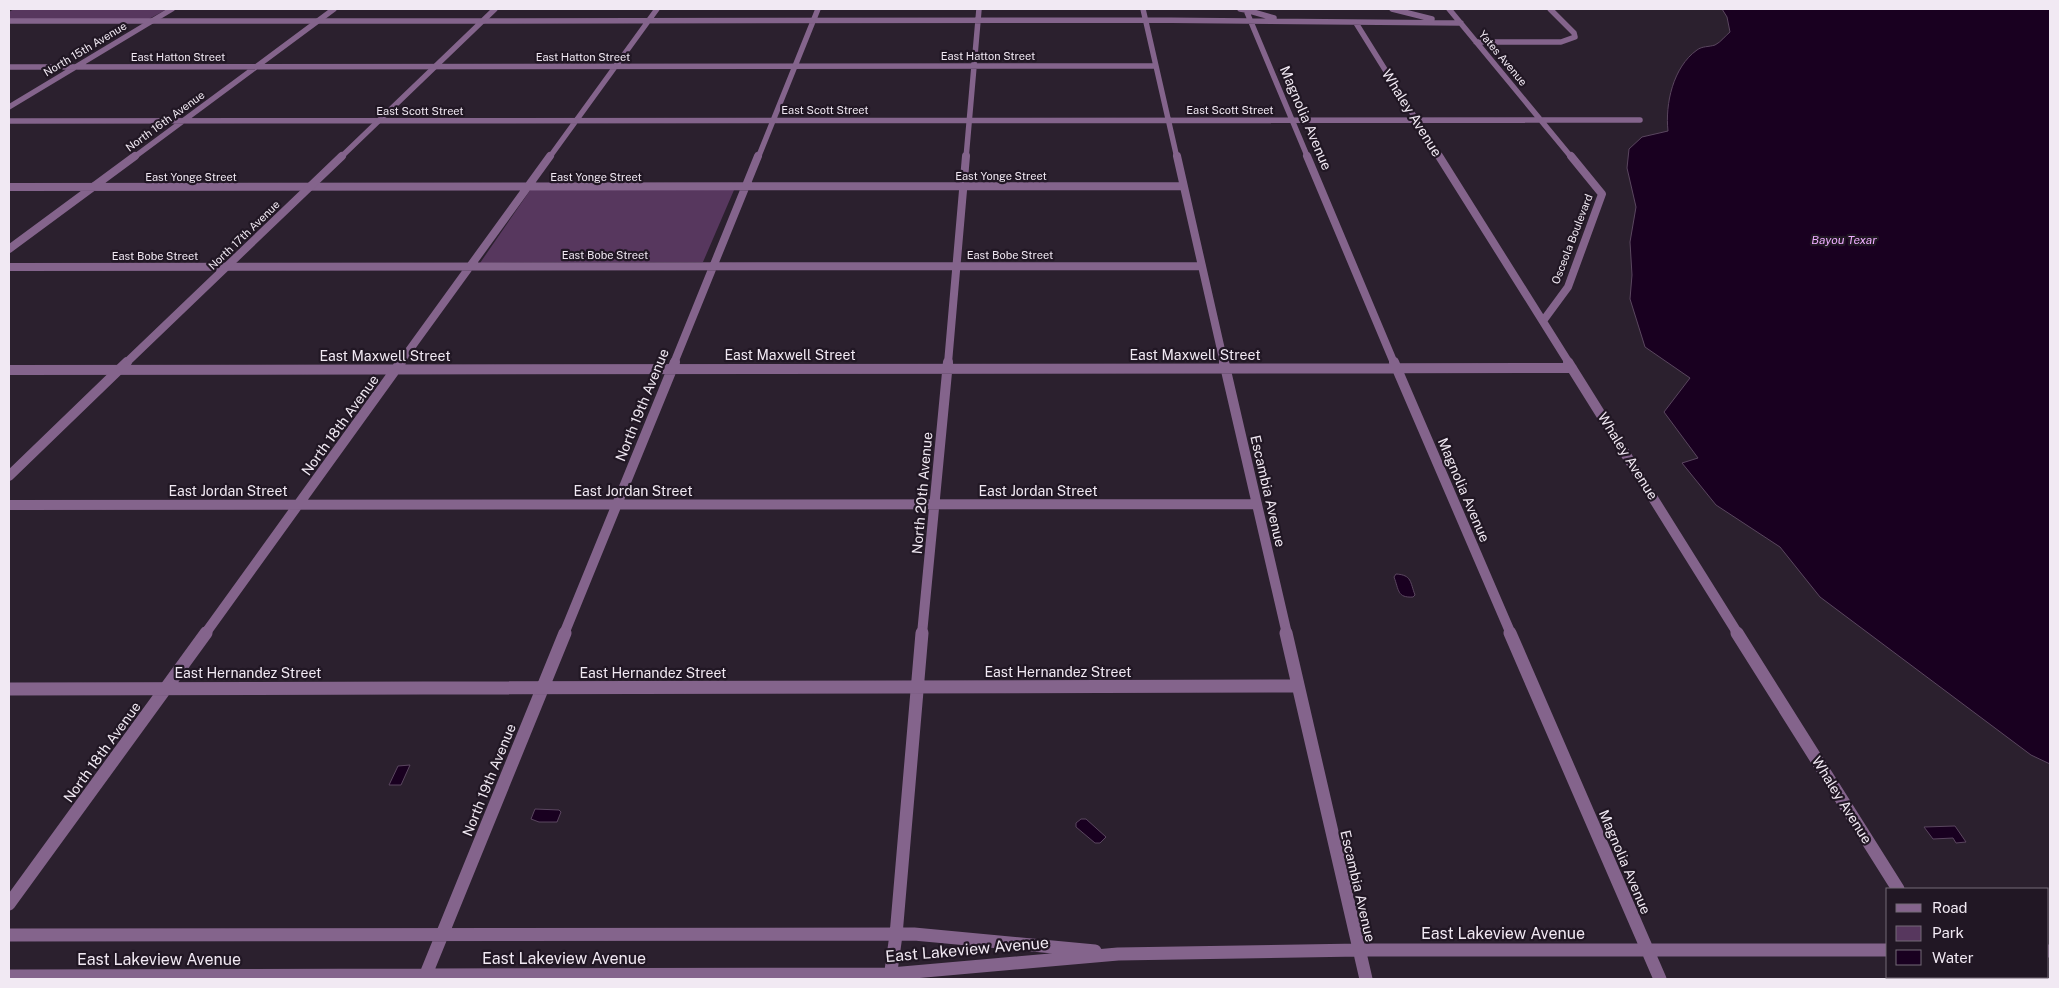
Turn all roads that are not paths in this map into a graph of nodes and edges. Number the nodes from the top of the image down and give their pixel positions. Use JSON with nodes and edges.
{"nodes":[{"id":1,"x":172,"y":9,"type":"edge"},
{"id":2,"x":334,"y":9,"type":"edge"},
{"id":3,"x":495,"y":9,"type":"edge"},
{"id":4,"x":657,"y":9,"type":"edge"},
{"id":5,"x":818,"y":9,"type":"edge"},
{"id":6,"x":979,"y":9,"type":"edge"},
{"id":7,"x":1143,"y":9,"type":"edge"},
{"id":8,"x":1392,"y":9,"type":"edge"},
{"id":9,"x":1449,"y":9,"type":"edge"},
{"id":10,"x":1550,"y":9,"type":"edge"},
{"id":11,"x":1243,"y":10,"type":"edge"},
{"id":12,"x":648,"y":20,"type":"junction"},
{"id":13,"x":813,"y":20,"type":"junction"},
{"id":14,"x":978,"y":20,"type":"junction"},
{"id":15,"x":1146,"y":20,"type":"junction"},
{"id":16,"x":9,"y":21,"type":"edge"},
{"id":17,"x":152,"y":21,"type":"junction"},
{"id":18,"x":318,"y":21,"type":"junction"},
{"id":19,"x":483,"y":21,"type":"junction"},
{"id":20,"x":1250,"y":21,"type":"junction"},
{"id":21,"x":1300,"y":23,"type":"junction"},
{"id":22,"x":1356,"y":23,"type":"junction"},
{"id":23,"x":1448,"y":23,"type":"junction"},
{"id":24,"x":1461,"y":23,"type":"junction"},
{"id":25,"x":1476,"y":42,"type":"junction"},
{"id":26,"x":795,"y":66,"type":"junction"},
{"id":27,"x":974,"y":66,"type":"junction"},
{"id":28,"x":1156,"y":66,"type":"junction"},
{"id":29,"x":9,"y":67,"type":"edge"},
{"id":30,"x":75,"y":67,"type":"junction"},
{"id":31,"x":255,"y":67,"type":"junction"},
{"id":32,"x":435,"y":67,"type":"junction"},
{"id":33,"x":615,"y":67,"type":"junction"},
{"id":34,"x":9,"y":107,"type":"edge"},
{"id":35,"x":773,"y":120,"type":"junction"},
{"id":36,"x":970,"y":120,"type":"junction"},
{"id":37,"x":1169,"y":120,"type":"junction"},
{"id":38,"x":1292,"y":120,"type":"junction"},
{"id":39,"x":1416,"y":120,"type":"junction"},
{"id":40,"x":1541,"y":120,"type":"junction"},
{"id":41,"x":1640,"y":120,"type":"dead end"},
{"id":42,"x":9,"y":121,"type":"edge"},
{"id":43,"x":182,"y":121,"type":"junction"},
{"id":44,"x":379,"y":121,"type":"junction"},
{"id":45,"x":576,"y":121,"type":"junction"},
{"id":46,"x":746,"y":186,"type":"junction"},
{"id":47,"x":964,"y":186,"type":"junction"},
{"id":48,"x":1183,"y":186,"type":"junction"},
{"id":49,"x":9,"y":187,"type":"edge"},
{"id":50,"x":92,"y":187,"type":"junction"},
{"id":51,"x":310,"y":187,"type":"junction"},
{"id":52,"x":528,"y":187,"type":"junction"},
{"id":53,"x":9,"y":249,"type":"edge"},
{"id":54,"x":714,"y":266,"type":"junction"},
{"id":55,"x":957,"y":266,"type":"junction"},
{"id":56,"x":1202,"y":266,"type":"junction"},
{"id":57,"x":9,"y":267,"type":"edge"},
{"id":58,"x":227,"y":267,"type":"junction"},
{"id":59,"x":471,"y":267,"type":"junction"},
{"id":60,"x":1543,"y":321,"type":"junction"},
{"id":61,"x":1225,"y":368,"type":"junction"},
{"id":62,"x":1396,"y":368,"type":"junction"},
{"id":63,"x":1572,"y":368,"type":"junction"},
{"id":64,"x":672,"y":369,"type":"junction"},
{"id":65,"x":947,"y":369,"type":"junction"},
{"id":66,"x":9,"y":370,"type":"edge"},
{"id":67,"x":119,"y":370,"type":"junction"},
{"id":68,"x":396,"y":370,"type":"junction"},
{"id":69,"x":9,"y":476,"type":"edge"},
{"id":70,"x":935,"y":504,"type":"junction"},
{"id":71,"x":1257,"y":504,"type":"junction"},
{"id":72,"x":9,"y":505,"type":"edge"},
{"id":73,"x":299,"y":505,"type":"junction"},
{"id":74,"x":616,"y":505,"type":"junction"},
{"id":75,"x":1297,"y":686,"type":"junction"},
{"id":76,"x":918,"y":687,"type":"junction"},
{"id":77,"x":165,"y":688,"type":"junction"},
{"id":78,"x":542,"y":688,"type":"junction"},
{"id":79,"x":9,"y":689,"type":"edge"},
{"id":80,"x":1897,"y":888,"type":"edge"},
{"id":81,"x":9,"y":904,"type":"edge"},
{"id":82,"x":896,"y":934,"type":"junction"},
{"id":83,"x":9,"y":935,"type":"edge"},
{"id":84,"x":440,"y":935,"type":"junction"},
{"id":85,"x":1360,"y":950,"type":"junction"},
{"id":86,"x":1886,"y":950,"type":"edge"},
{"id":87,"x":1649,"y":951,"type":"junction"},
{"id":88,"x":1118,"y":954,"type":"junction"},
{"id":89,"x":9,"y":976,"type":"edge"},
{"id":90,"x":890,"y":976,"type":"edge"},
{"id":91,"x":424,"y":978,"type":"edge"},
{"id":92,"x":1366,"y":979,"type":"edge"},
{"id":93,"x":1660,"y":979,"type":"edge"}],
"edges":[{"from":1,"to":17,"type":"street","name":"North 15th Avenue"},
{"from":2,"to":18,"type":"street","name":"North 16th Avenue"},
{"from":3,"to":19,"type":"street","name":"North 17th Avenue"},
{"from":4,"to":12,"type":"street","name":"North 18th Avenue"},
{"from":5,"to":13,"type":"street","name":"North 19th Avenue"},
{"from":6,"to":14,"type":"street","name":"North 20th Avenue"},
{"from":7,"to":15,"type":"street","name":"Escambia Avenue"},
{"from":8,"to":23,"type":"street"},
{"from":9,"to":24,"type":"street","name":"Yates Avenue"},
{"from":10,"to":25,"type":"street"},
{"from":11,"to":20,"type":"street","name":"Magnolia Avenue"},
{"from":11,"to":21,"type":"street","name":"Magnolia Avenue"},
{"from":12,"to":13,"type":"street"},
{"from":12,"to":19,"type":"street"},
{"from":12,"to":33,"type":"street","name":"North 18th Avenue"},
{"from":13,"to":14,"type":"street"},
{"from":13,"to":26,"type":"street","name":"North 19th Avenue"},
{"from":14,"to":15,"type":"street"},
{"from":14,"to":27,"type":"street","name":"North 20th Avenue"},
{"from":15,"to":20,"type":"street"},
{"from":15,"to":28,"type":"street","name":"Escambia Avenue"},
{"from":16,"to":17,"type":"street"},
{"from":17,"to":18,"type":"street"},
{"from":17,"to":30,"type":"street","name":"North 15th Avenue"},
{"from":18,"to":19,"type":"street"},
{"from":18,"to":31,"type":"street","name":"North 16th Avenue"},
{"from":19,"to":32,"type":"street","name":"North 17th Avenue"},
{"from":20,"to":21,"type":"street"},
{"from":20,"to":38,"type":"street","name":"Magnolia Avenue"},
{"from":21,"to":22,"type":"street"},
{"from":22,"to":23,"type":"street"},
{"from":22,"to":39,"type":"street","name":"Whaley Avenue"},
{"from":23,"to":24,"type":"street"},
{"from":24,"to":25,"type":"street","name":"Yates Avenue"},
{"from":25,"to":40,"type":"street","name":"Yates Avenue"},
{"from":26,"to":27,"type":"street","name":"East Hatton Street"},
{"from":26,"to":33,"type":"street","name":"East Hatton Street"},
{"from":26,"to":35,"type":"street","name":"North 19th Avenue"},
{"from":27,"to":28,"type":"street","name":"East Hatton Street"},
{"from":27,"to":36,"type":"street","name":"North 20th Avenue"},
{"from":28,"to":37,"type":"street","name":"Escambia Avenue"},
{"from":29,"to":30,"type":"street","name":"East Hatton Street"},
{"from":30,"to":31,"type":"street","name":"East Hatton Street"},
{"from":30,"to":34,"type":"street","name":"North 15th Avenue"},
{"from":31,"to":32,"type":"street","name":"East Hatton Street"},
{"from":31,"to":43,"type":"street","name":"North 16th Avenue"},
{"from":32,"to":33,"type":"street","name":"East Hatton Street"},
{"from":32,"to":44,"type":"street","name":"North 17th Avenue"},
{"from":33,"to":45,"type":"street","name":"North 18th Avenue"},
{"from":35,"to":36,"type":"street","name":"East Scott Street"},
{"from":35,"to":45,"type":"street","name":"East Scott Street"},
{"from":35,"to":46,"type":"street","name":"North 19th Avenue"},
{"from":36,"to":37,"type":"street","name":"East Scott Street"},
{"from":36,"to":47,"type":"street","name":"North 20th Avenue"},
{"from":37,"to":38,"type":"street","name":"East Scott Street"},
{"from":37,"to":48,"type":"street","name":"Escambia Avenue"},
{"from":38,"to":39,"type":"street","name":"East Scott Street"},
{"from":38,"to":62,"type":"street","name":"Magnolia Avenue"},
{"from":39,"to":40,"type":"street","name":"East Scott Street"},
{"from":39,"to":60,"type":"street","name":"Whaley Avenue"},
{"from":40,"to":41,"type":"street","name":"East Scott Street"},
{"from":40,"to":60,"type":"street","name":"Osceola Boulevard"},
{"from":42,"to":43,"type":"street","name":"East Scott Street"},
{"from":43,"to":44,"type":"street","name":"East Scott Street"},
{"from":43,"to":50,"type":"street","name":"North 16th Avenue"},
{"from":44,"to":45,"type":"street","name":"East Scott Street"},
{"from":44,"to":51,"type":"street","name":"North 17th Avenue"},
{"from":45,"to":52,"type":"street","name":"North 18th Avenue"},
{"from":46,"to":47,"type":"street","name":"East Yonge Street"},
{"from":46,"to":52,"type":"street","name":"East Yonge Street"},
{"from":46,"to":54,"type":"street","name":"North 19th Avenue"},
{"from":47,"to":48,"type":"street","name":"East Yonge Street"},
{"from":47,"to":55,"type":"street","name":"North 20th Avenue"},
{"from":48,"to":56,"type":"street","name":"Escambia Avenue"},
{"from":49,"to":50,"type":"street","name":"East Yonge Street"},
{"from":50,"to":51,"type":"street","name":"East Yonge Street"},
{"from":50,"to":53,"type":"street","name":"North 16th Avenue"},
{"from":51,"to":52,"type":"street","name":"East Yonge Street"},
{"from":51,"to":58,"type":"street","name":"North 17th Avenue"},
{"from":52,"to":59,"type":"street","name":"North 18th Avenue"},
{"from":54,"to":55,"type":"street","name":"East Bobe Street"},
{"from":54,"to":59,"type":"street","name":"East Bobe Street"},
{"from":54,"to":64,"type":"street","name":"North 19th Avenue"},
{"from":55,"to":56,"type":"street","name":"East Bobe Street"},
{"from":55,"to":65,"type":"street","name":"North 20th Avenue"},
{"from":56,"to":61,"type":"street","name":"Escambia Avenue"},
{"from":57,"to":58,"type":"street","name":"East Bobe Street"},
{"from":58,"to":59,"type":"street","name":"East Bobe Street"},
{"from":58,"to":67,"type":"street","name":"North 17th Avenue"},
{"from":59,"to":68,"type":"street","name":"North 18th Avenue"},
{"from":60,"to":63,"type":"street","name":"Whaley Avenue"},
{"from":61,"to":62,"type":"street","name":"East Maxwell Street"},
{"from":61,"to":65,"type":"street","name":"East Maxwell Street"},
{"from":61,"to":71,"type":"street","name":"Escambia Avenue"},
{"from":62,"to":63,"type":"street","name":"East Maxwell Street"},
{"from":62,"to":87,"type":"street","name":"Magnolia Avenue"},
{"from":63,"to":80,"type":"street","name":"Whaley Avenue"},
{"from":64,"to":65,"type":"street","name":"East Maxwell Street"},
{"from":64,"to":68,"type":"street","name":"East Maxwell Street"},
{"from":64,"to":74,"type":"street","name":"North 19th Avenue"},
{"from":65,"to":70,"type":"street","name":"North 20th Avenue"},
{"from":66,"to":67,"type":"street","name":"East Maxwell Street"},
{"from":67,"to":68,"type":"street","name":"East Maxwell Street"},
{"from":67,"to":69,"type":"street","name":"North 17th Avenue"},
{"from":68,"to":73,"type":"street","name":"North 18th Avenue"},
{"from":70,"to":71,"type":"street","name":"East Jordan Street"},
{"from":70,"to":74,"type":"street","name":"East Jordan Street"},
{"from":70,"to":76,"type":"street","name":"North 20th Avenue"},
{"from":71,"to":75,"type":"street","name":"Escambia Avenue"},
{"from":72,"to":73,"type":"street","name":"East Jordan Street"},
{"from":73,"to":74,"type":"street","name":"East Jordan Street"},
{"from":73,"to":77,"type":"street","name":"North 18th Avenue"},
{"from":74,"to":78,"type":"street","name":"North 19th Avenue"},
{"from":75,"to":76,"type":"street","name":"East Hernandez Street"},
{"from":75,"to":85,"type":"street","name":"Escambia Avenue"},
{"from":76,"to":78,"type":"street","name":"East Hernandez Street"},
{"from":76,"to":82,"type":"street","name":"North 20th Avenue"},
{"from":77,"to":78,"type":"street","name":"East Hernandez Street"},
{"from":77,"to":79,"type":"street","name":"East Hernandez Street"},
{"from":77,"to":81,"type":"street","name":"North 18th Avenue"},
{"from":78,"to":84,"type":"street","name":"North 19th Avenue"},
{"from":82,"to":84,"type":"street","name":"East Lakeview Avenue"},
{"from":82,"to":88,"type":"street","name":"East Lakeview Avenue"},
{"from":82,"to":90,"type":"street","name":"North 20th Avenue"},
{"from":83,"to":84,"type":"street","name":"East Lakeview Avenue"},
{"from":84,"to":91,"type":"street","name":"North 19th Avenue"},
{"from":85,"to":87,"type":"street","name":"East Lakeview Avenue"},
{"from":85,"to":88,"type":"street","name":"East Lakeview Avenue"},
{"from":85,"to":92,"type":"street","name":"Escambia Avenue"},
{"from":86,"to":87,"type":"street","name":"East Lakeview Avenue"},
{"from":87,"to":93,"type":"street","name":"Magnolia Avenue"},
{"from":88,"to":90,"type":"street","name":"East Lakeview Avenue"},
{"from":89,"to":91,"type":"street","name":"East Lakeview Avenue"},
{"from":90,"to":91,"type":"street","name":"East Lakeview Avenue"}]}
